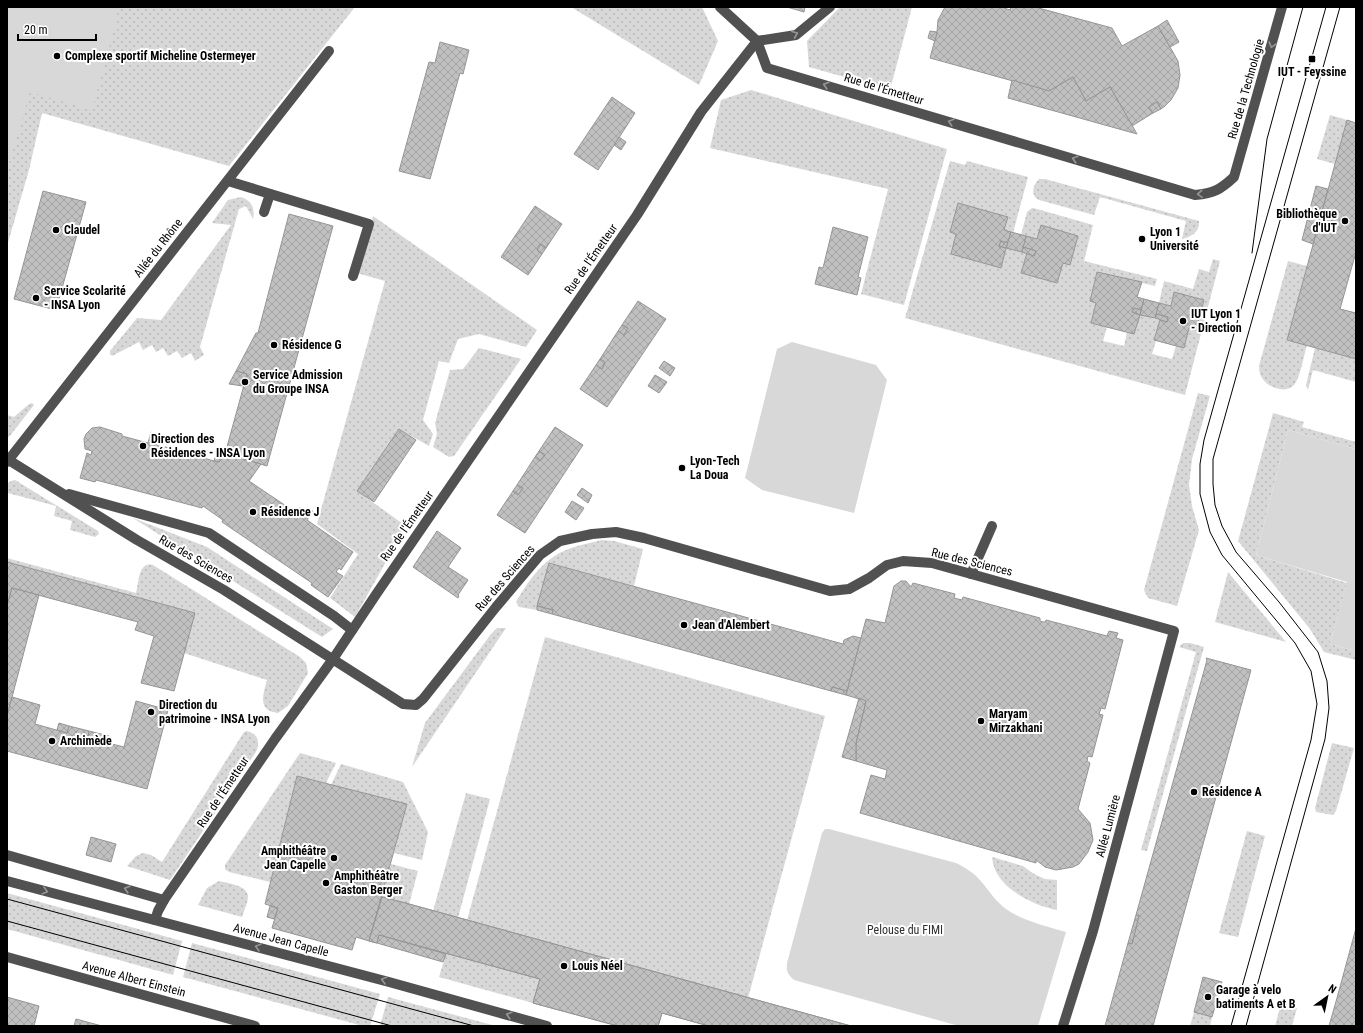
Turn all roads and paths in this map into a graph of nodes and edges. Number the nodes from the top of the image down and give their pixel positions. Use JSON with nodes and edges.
{"nodes":[{"id":1,"x":720,"y":7,"type":"edge"},
{"id":2,"x":830,"y":7,"type":"edge"},
{"id":3,"x":1282,"y":7,"type":"edge"},
{"id":4,"x":757,"y":41,"type":"junction"},
{"id":5,"x":329,"y":51,"type":"dead end"},
{"id":6,"x":1234,"y":177,"type":"joint"},
{"id":7,"x":228,"y":181,"type":"junction"},
{"id":8,"x":270,"y":194,"type":"junction"},
{"id":9,"x":264,"y":212,"type":"dead end"},
{"id":10,"x":353,"y":276,"type":"dead end"},
{"id":11,"x":8,"y":460,"type":"edge"},
{"id":12,"x":59,"y":491,"type":"junction"},
{"id":13,"x":992,"y":526,"type":"dead end"},
{"id":14,"x":971,"y":574,"type":"junction"},
{"id":15,"x":352,"y":630,"type":"junction"},
{"id":16,"x":1174,"y":631,"type":"joint"},
{"id":17,"x":333,"y":659,"type":"junction"},
{"id":18,"x":7,"y":855,"type":"edge"},
{"id":19,"x":7,"y":880,"type":"edge"},
{"id":20,"x":164,"y":900,"type":"junction"},
{"id":21,"x":155,"y":920,"type":"junction"},
{"id":22,"x":7,"y":957,"type":"edge"},
{"id":23,"x":255,"y":1026,"type":"edge"},
{"id":24,"x":547,"y":1026,"type":"edge"},
{"id":25,"x":1063,"y":1026,"type":"edge"}],
"edges":[{"from":1,"to":4,"type":"street"},
{"from":4,"to":2,"type":"street","one_way":true},
{"from":3,"to":6,"type":"street","name":"Rue de la Technologie","one_way":true},
{"from":6,"to":4,"type":"street","name":"Rue de l'Émetteur","one_way":true},
{"from":4,"to":15,"type":"street","name":"Rue de l'Émetteur"},
{"from":5,"to":7,"type":"street","name":"Allée du Rhône"},
{"from":7,"to":8,"type":"street"},
{"from":7,"to":11,"type":"street","name":"Allée du Rhône"},
{"from":8,"to":9,"type":"street"},
{"from":8,"to":10,"type":"street"},
{"from":11,"to":12,"type":"street","name":"Rue des Sciences"},
{"from":12,"to":15,"type":"street"},
{"from":12,"to":17,"type":"street","name":"Rue des Sciences"},
{"from":13,"to":14,"type":"street"},
{"from":14,"to":16,"type":"street","name":"Rue des Sciences"},
{"from":14,"to":17,"type":"street","name":"Rue des Sciences"},
{"from":15,"to":17,"type":"street","name":"Rue de l'Émetteur"},
{"from":16,"to":25,"type":"street","name":"Allée Lumière"},
{"from":17,"to":20,"type":"street","name":"Rue de l'Émetteur"},
{"from":20,"to":18,"type":"street","one_way":true},
{"from":19,"to":21,"type":"street","name":"Avenue Jean Capelle","one_way":true},
{"from":20,"to":21,"type":"street","name":"Rue de l'Émetteur"},
{"from":24,"to":21,"type":"street","name":"Avenue Jean Capelle","one_way":true},
{"from":22,"to":23,"type":"street","name":"Avenue Albert Einstein"}]}
